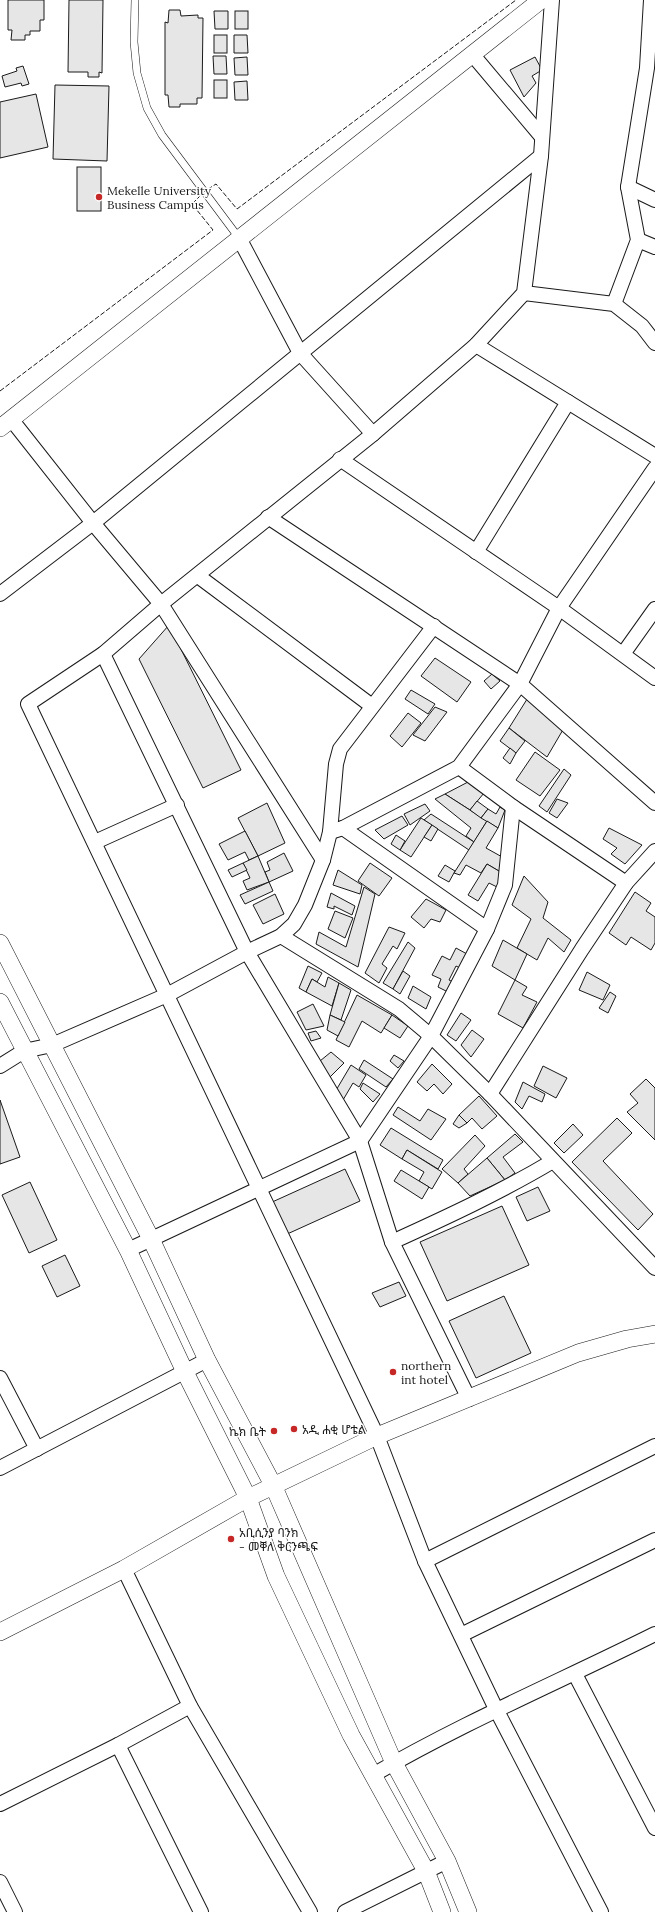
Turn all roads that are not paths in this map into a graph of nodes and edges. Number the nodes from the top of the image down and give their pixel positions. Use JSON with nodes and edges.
{"nodes":[{"id":1,"x":135,"y":0,"type":"edge"},
{"id":2,"x":541,"y":0,"type":"edge"},
{"id":3,"x":552,"y":0,"type":"edge"},
{"id":4,"x":651,"y":0,"type":"edge"},
{"id":5,"x":472,"y":54,"type":"junction"},
{"id":6,"x":651,"y":69,"type":"edge"},
{"id":7,"x":542,"y":137,"type":"junction"},
{"id":8,"x":541,"y":156,"type":"junction"},
{"id":9,"x":628,"y":187,"type":"junction"},
{"id":10,"x":655,"y":200,"type":"edge"},
{"id":11,"x":239,"y":238,"type":"junction"},
{"id":12,"x":638,"y":240,"type":"junction"},
{"id":13,"x":655,"y":248,"type":"edge"},
{"id":14,"x":524,"y":293,"type":"junction"},
{"id":15,"x":614,"y":304,"type":"junction"},
{"id":16,"x":655,"y":343,"type":"edge"},
{"id":17,"x":476,"y":344,"type":"junction"},
{"id":18,"x":300,"y":353,"type":"junction"},
{"id":19,"x":568,"y":402,"type":"junction"},
{"id":20,"x":6,"y":424,"type":"edge"},
{"id":21,"x":373,"y":434,"type":"junction"},
{"id":22,"x":655,"y":456,"type":"edge"},
{"id":23,"x":340,"y":459,"type":"junction"},
{"id":24,"x":655,"y":468,"type":"edge"},
{"id":25,"x":268,"y":518,"type":"junction"},
{"id":26,"x":93,"y":523,"type":"junction"},
{"id":27,"x":476,"y":552,"type":"junction"},
{"id":28,"x":198,"y":576,"type":"junction"},
{"id":29,"x":0,"y":594,"type":"edge"},
{"id":30,"x":161,"y":604,"type":"junction"},
{"id":31,"x":559,"y":608,"type":"junction"},
{"id":32,"x":655,"y":609,"type":"edge"},
{"id":33,"x":434,"y":626,"type":"junction"},
{"id":34,"x":104,"y":654,"type":"junction"},
{"id":35,"x":623,"y":654,"type":"junction"},
{"id":36,"x":655,"y":678,"type":"edge"},
{"id":37,"x":520,"y":684,"type":"junction"},
{"id":38,"x":372,"y":706,"type":"junction"},
{"id":39,"x":459,"y":767,"type":"junction"},
{"id":40,"x":655,"y":803,"type":"edge"},
{"id":41,"x":177,"y":805,"type":"junction"},
{"id":42,"x":513,"y":807,"type":"junction"},
{"id":43,"x":343,"y":828,"type":"junction"},
{"id":44,"x":330,"y":832,"type":"junction"},
{"id":45,"x":94,"y":842,"type":"junction"},
{"id":46,"x":655,"y":851,"type":"edge"},
{"id":47,"x":323,"y":860,"type":"junction"},
{"id":48,"x":626,"y":883,"type":"junction"},
{"id":49,"x":487,"y":929,"type":"junction"},
{"id":50,"x":281,"y":936,"type":"junction"},
{"id":51,"x":0,"y":943,"type":"edge"},
{"id":52,"x":247,"y":952,"type":"junction"},
{"id":53,"x":167,"y":995,"type":"junction"},
{"id":54,"x":0,"y":1002,"type":"edge"},
{"id":55,"x":431,"y":1036,"type":"junction"},
{"id":56,"x":52,"y":1045,"type":"junction"},
{"id":57,"x":24,"y":1050,"type":"junction"},
{"id":58,"x":0,"y":1066,"type":"edge"},
{"id":59,"x":490,"y":1094,"type":"junction"},
{"id":60,"x":360,"y":1141,"type":"junction"},
{"id":61,"x":553,"y":1161,"type":"junction"},
{"id":62,"x":259,"y":1188,"type":"junction"},
{"id":63,"x":151,"y":1239,"type":"junction"},
{"id":64,"x":392,"y":1242,"type":"junction"},
{"id":65,"x":128,"y":1250,"type":"junction"},
{"id":66,"x":655,"y":1268,"type":"edge"},
{"id":67,"x":655,"y":1334,"type":"edge"},
{"id":68,"x":207,"y":1360,"type":"junction"},
{"id":69,"x":185,"y":1372,"type":"junction"},
{"id":70,"x":0,"y":1378,"type":"edge"},
{"id":71,"x":469,"y":1399,"type":"junction"},
{"id":72,"x":377,"y":1436,"type":"junction"},
{"id":73,"x":655,"y":1446,"type":"edge"},
{"id":74,"x":37,"y":1449,"type":"junction"},
{"id":75,"x":0,"y":1468,"type":"edge"},
{"id":76,"x":273,"y":1486,"type":"junction"},
{"id":77,"x":248,"y":1498,"type":"junction"},
{"id":78,"x":655,"y":1540,"type":"edge"},
{"id":79,"x":425,"y":1561,"type":"junction"},
{"id":80,"x":124,"y":1569,"type":"junction"},
{"id":81,"x":0,"y":1632,"type":"edge"},
{"id":82,"x":461,"y":1635,"type":"junction"},
{"id":83,"x":653,"y":1638,"type":"edge"},
{"id":84,"x":575,"y":1674,"type":"junction"},
{"id":85,"x":190,"y":1706,"type":"junction"},
{"id":86,"x":496,"y":1709,"type":"junction"},
{"id":87,"x":118,"y":1744,"type":"junction"},
{"id":88,"x":394,"y":1763,"type":"junction"},
{"id":89,"x":373,"y":1775,"type":"junction"},
{"id":90,"x":0,"y":1804,"type":"edge"},
{"id":91,"x":655,"y":1828,"type":"edge"},
{"id":92,"x":447,"y":1861,"type":"junction"},
{"id":93,"x":426,"y":1871,"type":"junction"},
{"id":94,"x":0,"y":1882,"type":"edge"},
{"id":95,"x":15,"y":1912,"type":"edge"},
{"id":96,"x":201,"y":1912,"type":"edge"},
{"id":97,"x":310,"y":1912,"type":"edge"},
{"id":98,"x":345,"y":1912,"type":"edge"},
{"id":99,"x":442,"y":1912,"type":"edge"},
{"id":100,"x":468,"y":1912,"type":"edge"},
{"id":101,"x":601,"y":1912,"type":"edge"}],
"edges":[{"from":1,"to":11,"type":"lane"},
{"from":2,"to":5,"type":"street"},
{"from":3,"to":7,"type":"street"},
{"from":4,"to":6,"type":"street"},
{"from":5,"to":7,"type":"street"},
{"from":5,"to":11,"type":"street"},
{"from":6,"to":9,"type":"street"},
{"from":7,"to":8,"type":"street"},
{"from":8,"to":14,"type":"street"},
{"from":8,"to":18,"type":"street"},
{"from":9,"to":10,"type":"street"},
{"from":9,"to":12,"type":"street"},
{"from":11,"to":18,"type":"street"},
{"from":11,"to":20,"type":"street"},
{"from":12,"to":13,"type":"street"},
{"from":12,"to":15,"type":"street"},
{"from":14,"to":15,"type":"street"},
{"from":14,"to":17,"type":"street"},
{"from":15,"to":16,"type":"street"},
{"from":17,"to":19,"type":"street"},
{"from":17,"to":21,"type":"street"},
{"from":18,"to":21,"type":"street"},
{"from":18,"to":26,"type":"street"},
{"from":19,"to":22,"type":"street"},
{"from":19,"to":27,"type":"street"},
{"from":20,"to":26,"type":"street"},
{"from":21,"to":23,"type":"street"},
{"from":23,"to":25,"type":"street"},
{"from":23,"to":27,"type":"street"},
{"from":24,"to":31,"type":"street"},
{"from":25,"to":28,"type":"street"},
{"from":25,"to":33,"type":"street"},
{"from":26,"to":29,"type":"street"},
{"from":26,"to":30,"type":"street"},
{"from":27,"to":31,"type":"street"},
{"from":28,"to":30,"type":"street"},
{"from":28,"to":38,"type":"street"},
{"from":30,"to":34,"type":"street"},
{"from":30,"to":47,"type":"street"},
{"from":31,"to":35,"type":"street"},
{"from":31,"to":37,"type":"street"},
{"from":32,"to":35,"type":"street"},
{"from":33,"to":37,"type":"street"},
{"from":33,"to":38,"type":"street"},
{"from":34,"to":41,"type":"street"},
{"from":34,"to":45,"type":"street"},
{"from":35,"to":36,"type":"street"},
{"from":37,"to":39,"type":"street"},
{"from":37,"to":40,"type":"street"},
{"from":38,"to":44,"type":"street"},
{"from":39,"to":42,"type":"street"},
{"from":39,"to":43,"type":"street"},
{"from":41,"to":45,"type":"street"},
{"from":41,"to":52,"type":"street"},
{"from":42,"to":48,"type":"street"},
{"from":42,"to":49,"type":"street"},
{"from":43,"to":44,"type":"street"},
{"from":43,"to":49,"type":"street"},
{"from":44,"to":47,"type":"street"},
{"from":45,"to":53,"type":"street"},
{"from":46,"to":48,"type":"street"},
{"from":47,"to":50,"type":"street"},
{"from":48,"to":59,"type":"street"},
{"from":49,"to":55,"type":"street"},
{"from":50,"to":52,"type":"street"},
{"from":50,"to":55,"type":"street"},
{"from":51,"to":56,"type":"street"},
{"from":52,"to":53,"type":"street"},
{"from":52,"to":60,"type":"street"},
{"from":53,"to":56,"type":"street"},
{"from":53,"to":62,"type":"street"},
{"from":54,"to":57,"type":"street"},
{"from":55,"to":59,"type":"street"},
{"from":55,"to":60,"type":"street"},
{"from":56,"to":57,"type":"street"},
{"from":56,"to":63,"type":"street"},
{"from":57,"to":58,"type":"street"},
{"from":57,"to":65,"type":"street"},
{"from":59,"to":61,"type":"street"},
{"from":60,"to":62,"type":"street"},
{"from":60,"to":64,"type":"street"},
{"from":61,"to":64,"type":"street"},
{"from":61,"to":66,"type":"street"},
{"from":62,"to":63,"type":"street"},
{"from":62,"to":72,"type":"street"},
{"from":63,"to":65,"type":"street"},
{"from":63,"to":68,"type":"street"},
{"from":64,"to":71,"type":"street"},
{"from":65,"to":69,"type":"street"},
{"from":67,"to":71,"type":"street"},
{"from":68,"to":69,"type":"street"},
{"from":68,"to":76,"type":"street"},
{"from":69,"to":74,"type":"street"},
{"from":69,"to":77,"type":"street"},
{"from":70,"to":74,"type":"street"},
{"from":71,"to":72,"type":"street"},
{"from":72,"to":76,"type":"street"},
{"from":72,"to":79,"type":"street"},
{"from":73,"to":79,"type":"street"},
{"from":74,"to":75,"type":"street"},
{"from":76,"to":77,"type":"street"},
{"from":76,"to":88,"type":"street"},
{"from":77,"to":80,"type":"street"},
{"from":77,"to":89,"type":"street"},
{"from":78,"to":82,"type":"street"},
{"from":79,"to":82,"type":"street"},
{"from":80,"to":81,"type":"street"},
{"from":80,"to":85,"type":"street"},
{"from":82,"to":86,"type":"street"},
{"from":83,"to":84,"type":"street"},
{"from":84,"to":86,"type":"street"},
{"from":84,"to":91,"type":"street"},
{"from":85,"to":87,"type":"street"},
{"from":85,"to":97,"type":"street"},
{"from":86,"to":88,"type":"street"},
{"from":86,"to":101,"type":"street"},
{"from":87,"to":90,"type":"street"},
{"from":87,"to":96,"type":"street"},
{"from":88,"to":89,"type":"street"},
{"from":88,"to":92,"type":"street"},
{"from":89,"to":93,"type":"street"},
{"from":92,"to":93,"type":"street"},
{"from":92,"to":100,"type":"street"},
{"from":93,"to":98,"type":"street"},
{"from":93,"to":99,"type":"street"},
{"from":94,"to":95,"type":"street"}]}
